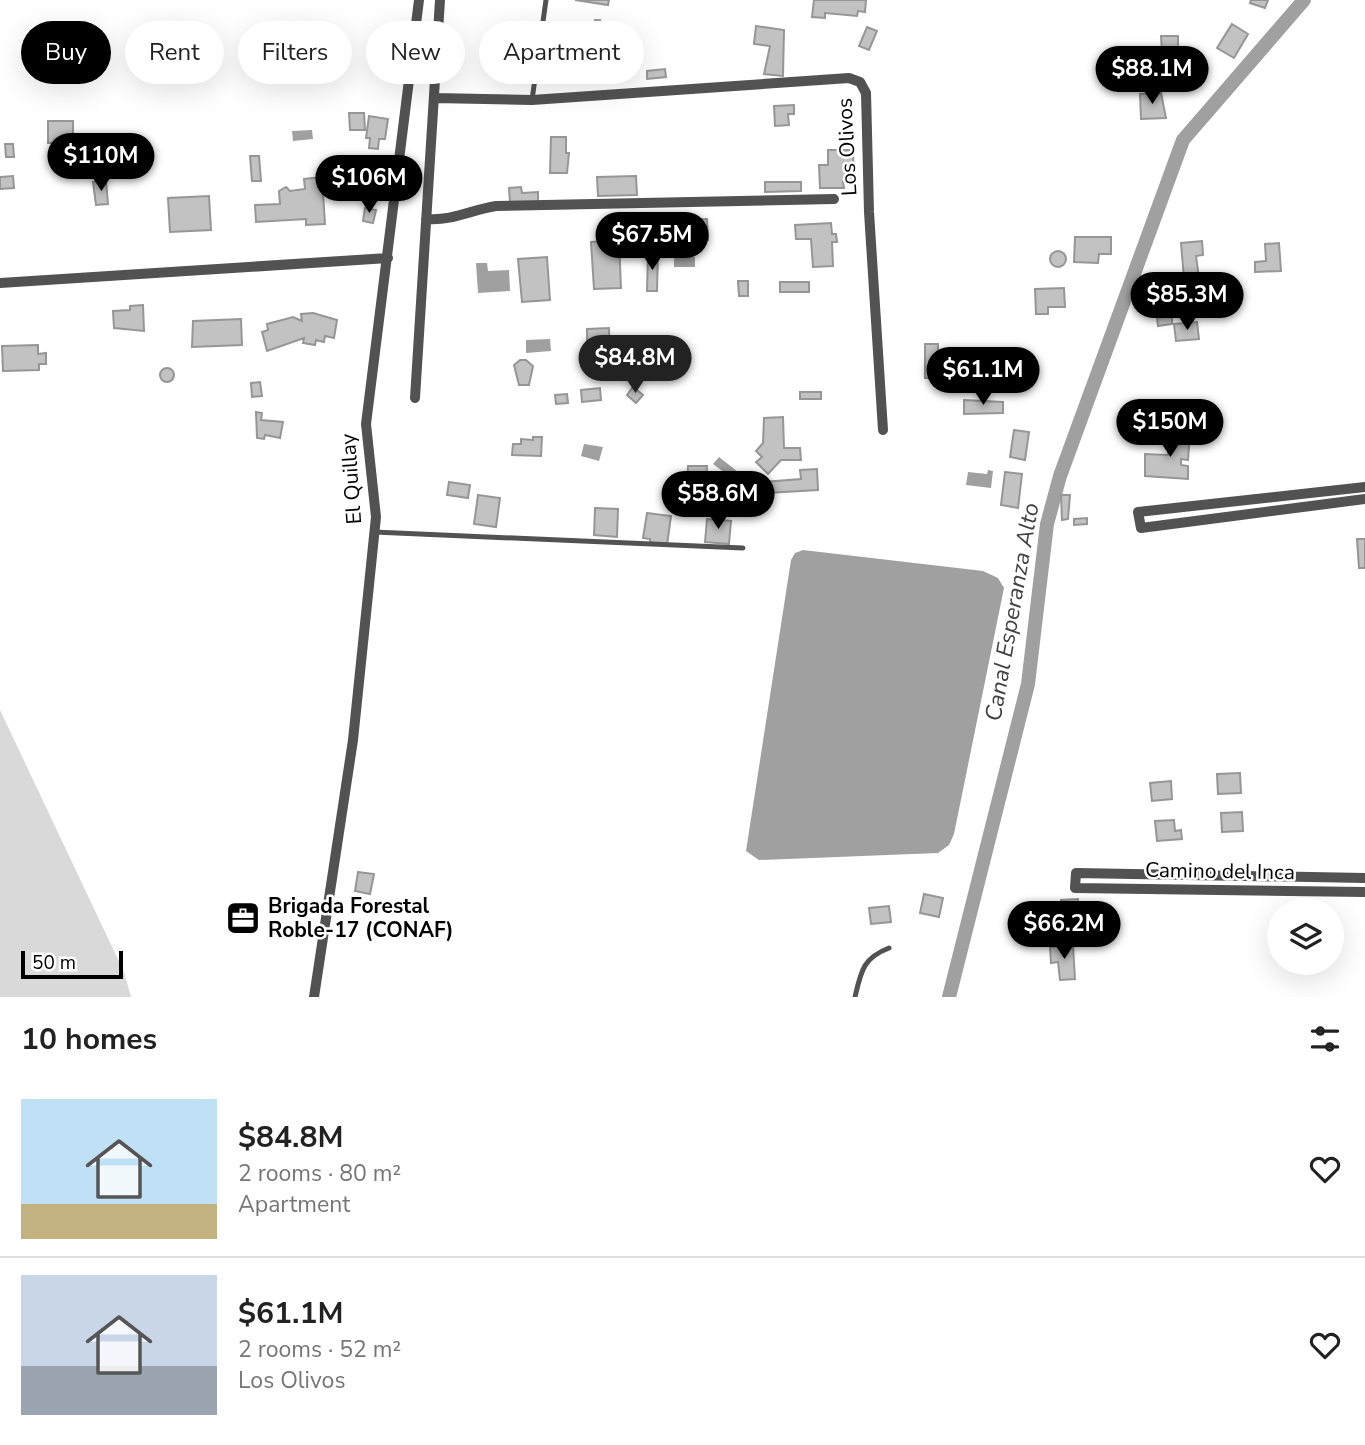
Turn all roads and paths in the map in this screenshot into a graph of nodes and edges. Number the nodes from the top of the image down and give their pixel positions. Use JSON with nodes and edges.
{"nodes":[{"id":1,"x":419,"y":0,"type":"edge"},
{"id":2,"x":440,"y":0,"type":"edge"},
{"id":3,"x":546,"y":0,"type":"edge"},
{"id":4,"x":434,"y":98,"type":"junction"},
{"id":5,"x":532,"y":100,"type":"junction"},
{"id":6,"x":834,"y":199,"type":"dead end"},
{"id":7,"x":426,"y":219,"type":"junction"},
{"id":8,"x":388,"y":258,"type":"junction"},
{"id":9,"x":0,"y":283,"type":"edge"},
{"id":10,"x":415,"y":398,"type":"dead end"},
{"id":11,"x":883,"y":430,"type":"dead end"},
{"id":12,"x":1365,"y":487,"type":"edge"},
{"id":13,"x":1365,"y":499,"type":"edge"},
{"id":14,"x":374,"y":532,"type":"junction"},
{"id":15,"x":743,"y":548,"type":"dead end"},
{"id":16,"x":1365,"y":878,"type":"edge"},
{"id":17,"x":1365,"y":892,"type":"edge"},
{"id":18,"x":889,"y":948,"type":"dead end"},
{"id":19,"x":314,"y":997,"type":"edge"},
{"id":20,"x":855,"y":997,"type":"edge"}],
"edges":[{"from":1,"to":8,"type":"street","name":"El Quillay"},
{"from":2,"to":4,"type":"street"},
{"from":3,"to":5,"type":"lane"},
{"from":4,"to":5,"type":"street","name":"Los Olivos"},
{"from":4,"to":7,"type":"street"},
{"from":5,"to":11,"type":"street","name":"Los Olivos"},
{"from":6,"to":7,"type":"street"},
{"from":7,"to":10,"type":"street"},
{"from":8,"to":9,"type":"street"},
{"from":8,"to":14,"type":"street","name":"El Quillay"},
{"from":12,"to":13,"type":"street"},
{"from":14,"to":15,"type":"lane"},
{"from":14,"to":19,"type":"street","name":"El Quillay"},
{"from":16,"to":17,"type":"street","name":"Camino del Inca"},
{"from":18,"to":20,"type":"lane"}]}
